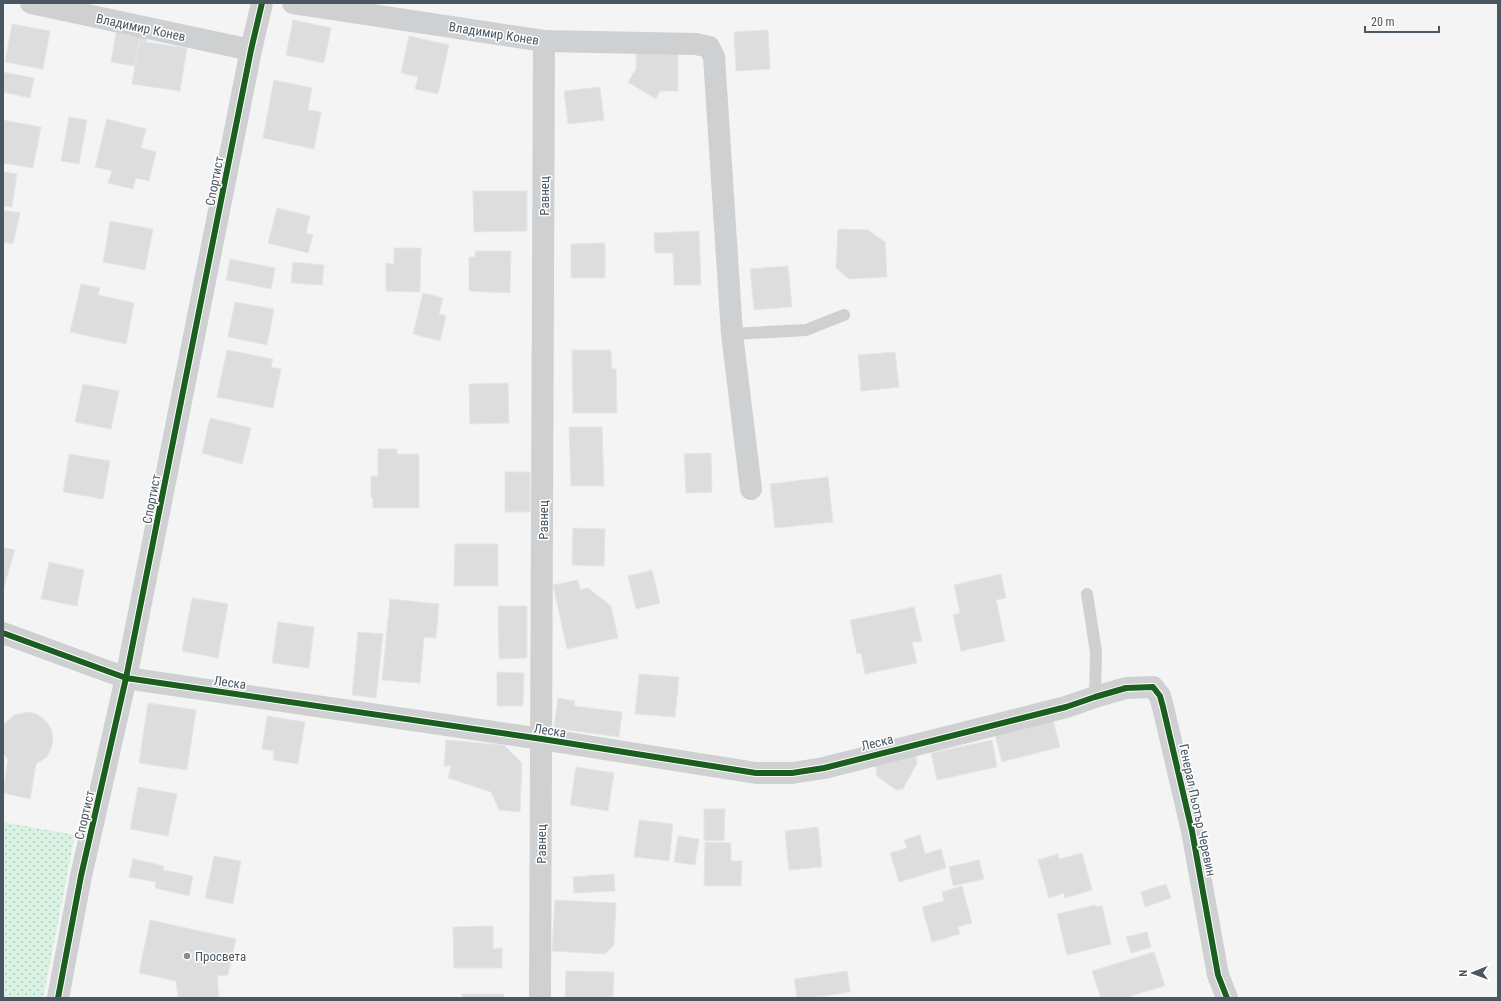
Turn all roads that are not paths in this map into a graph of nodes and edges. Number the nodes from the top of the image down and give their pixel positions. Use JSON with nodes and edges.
{"nodes":[{"id":1,"x":31,"y":3,"type":"edge"},
{"id":2,"x":262,"y":3,"type":"edge"},
{"id":3,"x":293,"y":3,"type":"edge"},
{"id":4,"x":544,"y":41,"type":"junction"},
{"id":5,"x":251,"y":50,"type":"junction"},
{"id":6,"x":844,"y":315,"type":"dead end"},
{"id":7,"x":732,"y":334,"type":"junction"},
{"id":8,"x":751,"y":489,"type":"dead end"},
{"id":9,"x":1087,"y":594,"type":"dead end"},
{"id":10,"x":3,"y":633,"type":"edge"},
{"id":11,"x":126,"y":678,"type":"junction"},
{"id":12,"x":1095,"y":697,"type":"junction"},
{"id":13,"x":542,"y":739,"type":"junction"},
{"id":14,"x":58,"y":998,"type":"edge"},
{"id":15,"x":540,"y":998,"type":"edge"},
{"id":16,"x":1227,"y":998,"type":"edge"}],
"edges":[{"from":1,"to":5,"type":"street","name":"Владимир Конев"},
{"from":2,"to":5,"type":"street","name":"Спортист"},
{"from":3,"to":4,"type":"street","name":"Владимир Конев"},
{"from":4,"to":7,"type":"street","name":"Владимир Конев"},
{"from":4,"to":13,"type":"street","name":"Равнец"},
{"from":5,"to":11,"type":"street","name":"Спортист"},
{"from":6,"to":7,"type":"lane"},
{"from":7,"to":8,"type":"street"},
{"from":9,"to":12,"type":"lane"},
{"from":10,"to":11,"type":"street","name":"Леска"},
{"from":11,"to":13,"type":"street","name":"Леска"},
{"from":11,"to":14,"type":"street","name":"Спортист"},
{"from":12,"to":13,"type":"street","name":"Леска"},
{"from":12,"to":16,"type":"street","name":"Генерал Пьотър Черевин"},
{"from":13,"to":15,"type":"street","name":"Равнец"}]}
